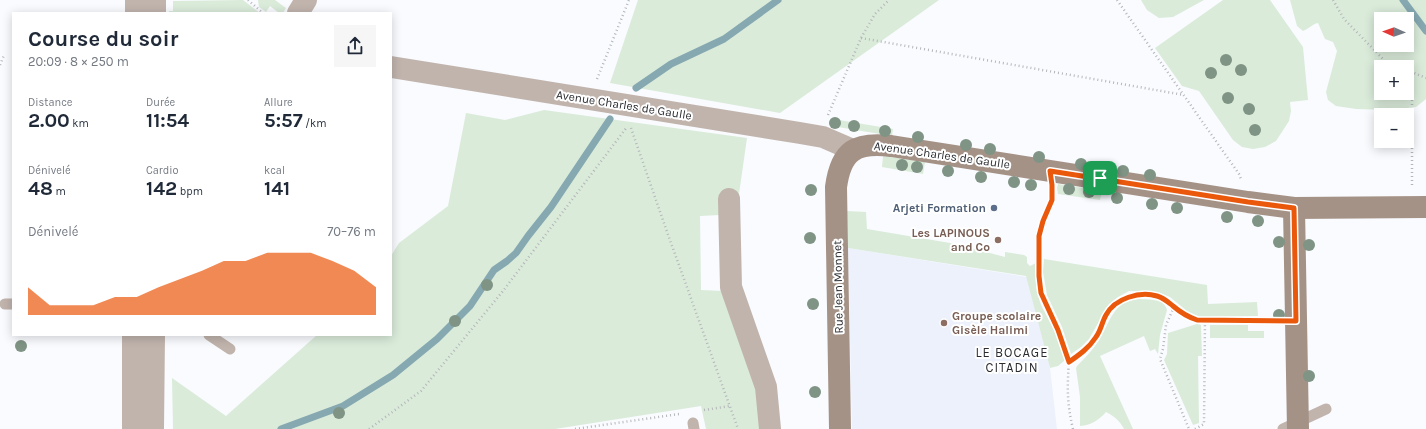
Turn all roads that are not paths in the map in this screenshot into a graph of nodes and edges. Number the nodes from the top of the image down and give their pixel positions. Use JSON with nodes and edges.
{"nodes":[{"id":1,"x":136,"y":0,"type":"edge"},
{"id":2,"x":156,"y":0,"type":"edge"},
{"id":3,"x":306,"y":0,"type":"edge"},
{"id":4,"x":136,"y":12,"type":"edge"},
{"id":5,"x":155,"y":12,"type":"edge"},
{"id":6,"x":299,"y":12,"type":"edge"},
{"id":7,"x":392,"y":67,"type":"edge"},
{"id":8,"x":853,"y":150,"type":"junction"},
{"id":9,"x":729,"y":199,"type":"dead end"},
{"id":10,"x":1426,"y":207,"type":"edge"},
{"id":11,"x":1294,"y":208,"type":"junction"},
{"id":12,"x":133,"y":336,"type":"edge"},
{"id":13,"x":154,"y":336,"type":"edge"},
{"id":14,"x":210,"y":336,"type":"edge"},
{"id":15,"x":230,"y":349,"type":"dead end"},
{"id":16,"x":1326,"y":409,"type":"dead end"},
{"id":17,"x":1293,"y":427,"type":"edge"},
{"id":18,"x":133,"y":429,"type":"edge"},
{"id":19,"x":153,"y":429,"type":"edge"},
{"id":20,"x":770,"y":429,"type":"edge"},
{"id":21,"x":840,"y":429,"type":"edge"}],
"edges":[{"from":1,"to":4,"type":"street"},
{"from":2,"to":5,"type":"street"},
{"from":3,"to":6,"type":"street"},
{"from":7,"to":8,"type":"street","name":"Avenue Charles de Gaulle"},
{"from":8,"to":11,"type":"street","name":"Avenue Charles de Gaulle"},
{"from":8,"to":21,"type":"street","name":"Rue Jean Monnet"},
{"from":9,"to":20,"type":"street"},
{"from":10,"to":11,"type":"street","name":"Avenue Charles de Gaulle"},
{"from":11,"to":17,"type":"street"},
{"from":12,"to":18,"type":"street"},
{"from":13,"to":19,"type":"street"},
{"from":14,"to":15,"type":"lane"},
{"from":16,"to":17,"type":"lane"}]}
